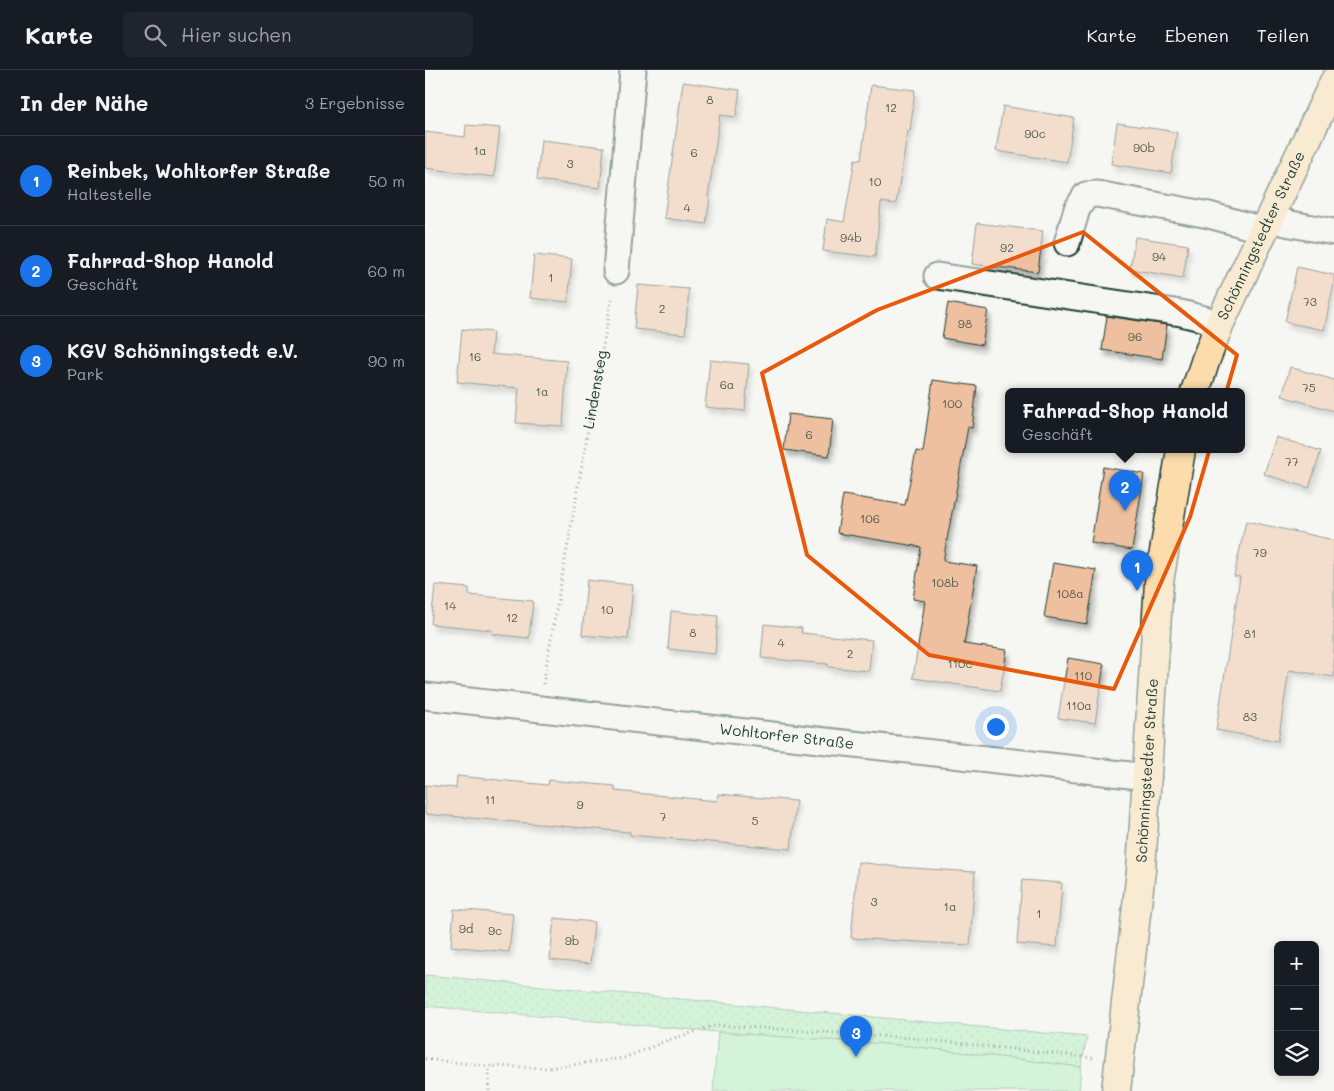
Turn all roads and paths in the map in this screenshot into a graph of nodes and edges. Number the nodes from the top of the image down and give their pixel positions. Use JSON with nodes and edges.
{"nodes":[{"id":1,"x":633,"y":70,"type":"edge"},
{"id":2,"x":1334,"y":82,"type":"edge"},
{"id":3,"x":1327,"y":114,"type":"edge"},
{"id":4,"x":1266,"y":224,"type":"junction"},
{"id":5,"x":1334,"y":232,"type":"edge"},
{"id":6,"x":1067,"y":242,"type":"dead end"},
{"id":7,"x":616,"y":271,"type":"joint"},
{"id":8,"x":937,"y":276,"type":"dead end"},
{"id":9,"x":1220,"y":323,"type":"junction"},
{"id":10,"x":1196,"y":388,"type":"edge"},
{"id":11,"x":1180,"y":453,"type":"edge"},
{"id":12,"x":425,"y":696,"type":"edge"},
{"id":13,"x":539,"y":708,"type":"junction"},
{"id":14,"x":1147,"y":777,"type":"junction"},
{"id":15,"x":425,"y":1058,"type":"edge"},
{"id":16,"x":1121,"y":1062,"type":"junction"},
{"id":17,"x":489,"y":1066,"type":"junction"},
{"id":18,"x":489,"y":1091,"type":"edge"},
{"id":19,"x":1116,"y":1091,"type":"edge"}],
"edges":[{"from":1,"to":7,"type":"street"},
{"from":2,"to":3,"type":"main road","name":"Schönningstedter Straße"},
{"from":3,"to":4,"type":"main road","name":"Schönningstedter Straße"},
{"from":4,"to":5,"type":"street"},
{"from":4,"to":6,"type":"street"},
{"from":4,"to":9,"type":"main road","name":"Schönningstedter Straße"},
{"from":7,"to":13,"type":"path","name":"Lindensteg"},
{"from":8,"to":9,"type":"street"},
{"from":9,"to":10,"type":"main road","name":"Schönningstedter Straße"},
{"from":11,"to":14,"type":"main road","name":"Schönningstedter Straße"},
{"from":12,"to":13,"type":"street","name":"Wohltorfer Straße"},
{"from":13,"to":14,"type":"street","name":"Wohltorfer Straße"},
{"from":14,"to":16,"type":"main road","name":"Schönningstedter Straße"},
{"from":15,"to":17,"type":"path"},
{"from":16,"to":17,"type":"path"},
{"from":16,"to":19,"type":"main road","name":"Schönningstedter Straße"},
{"from":17,"to":18,"type":"path"}]}
